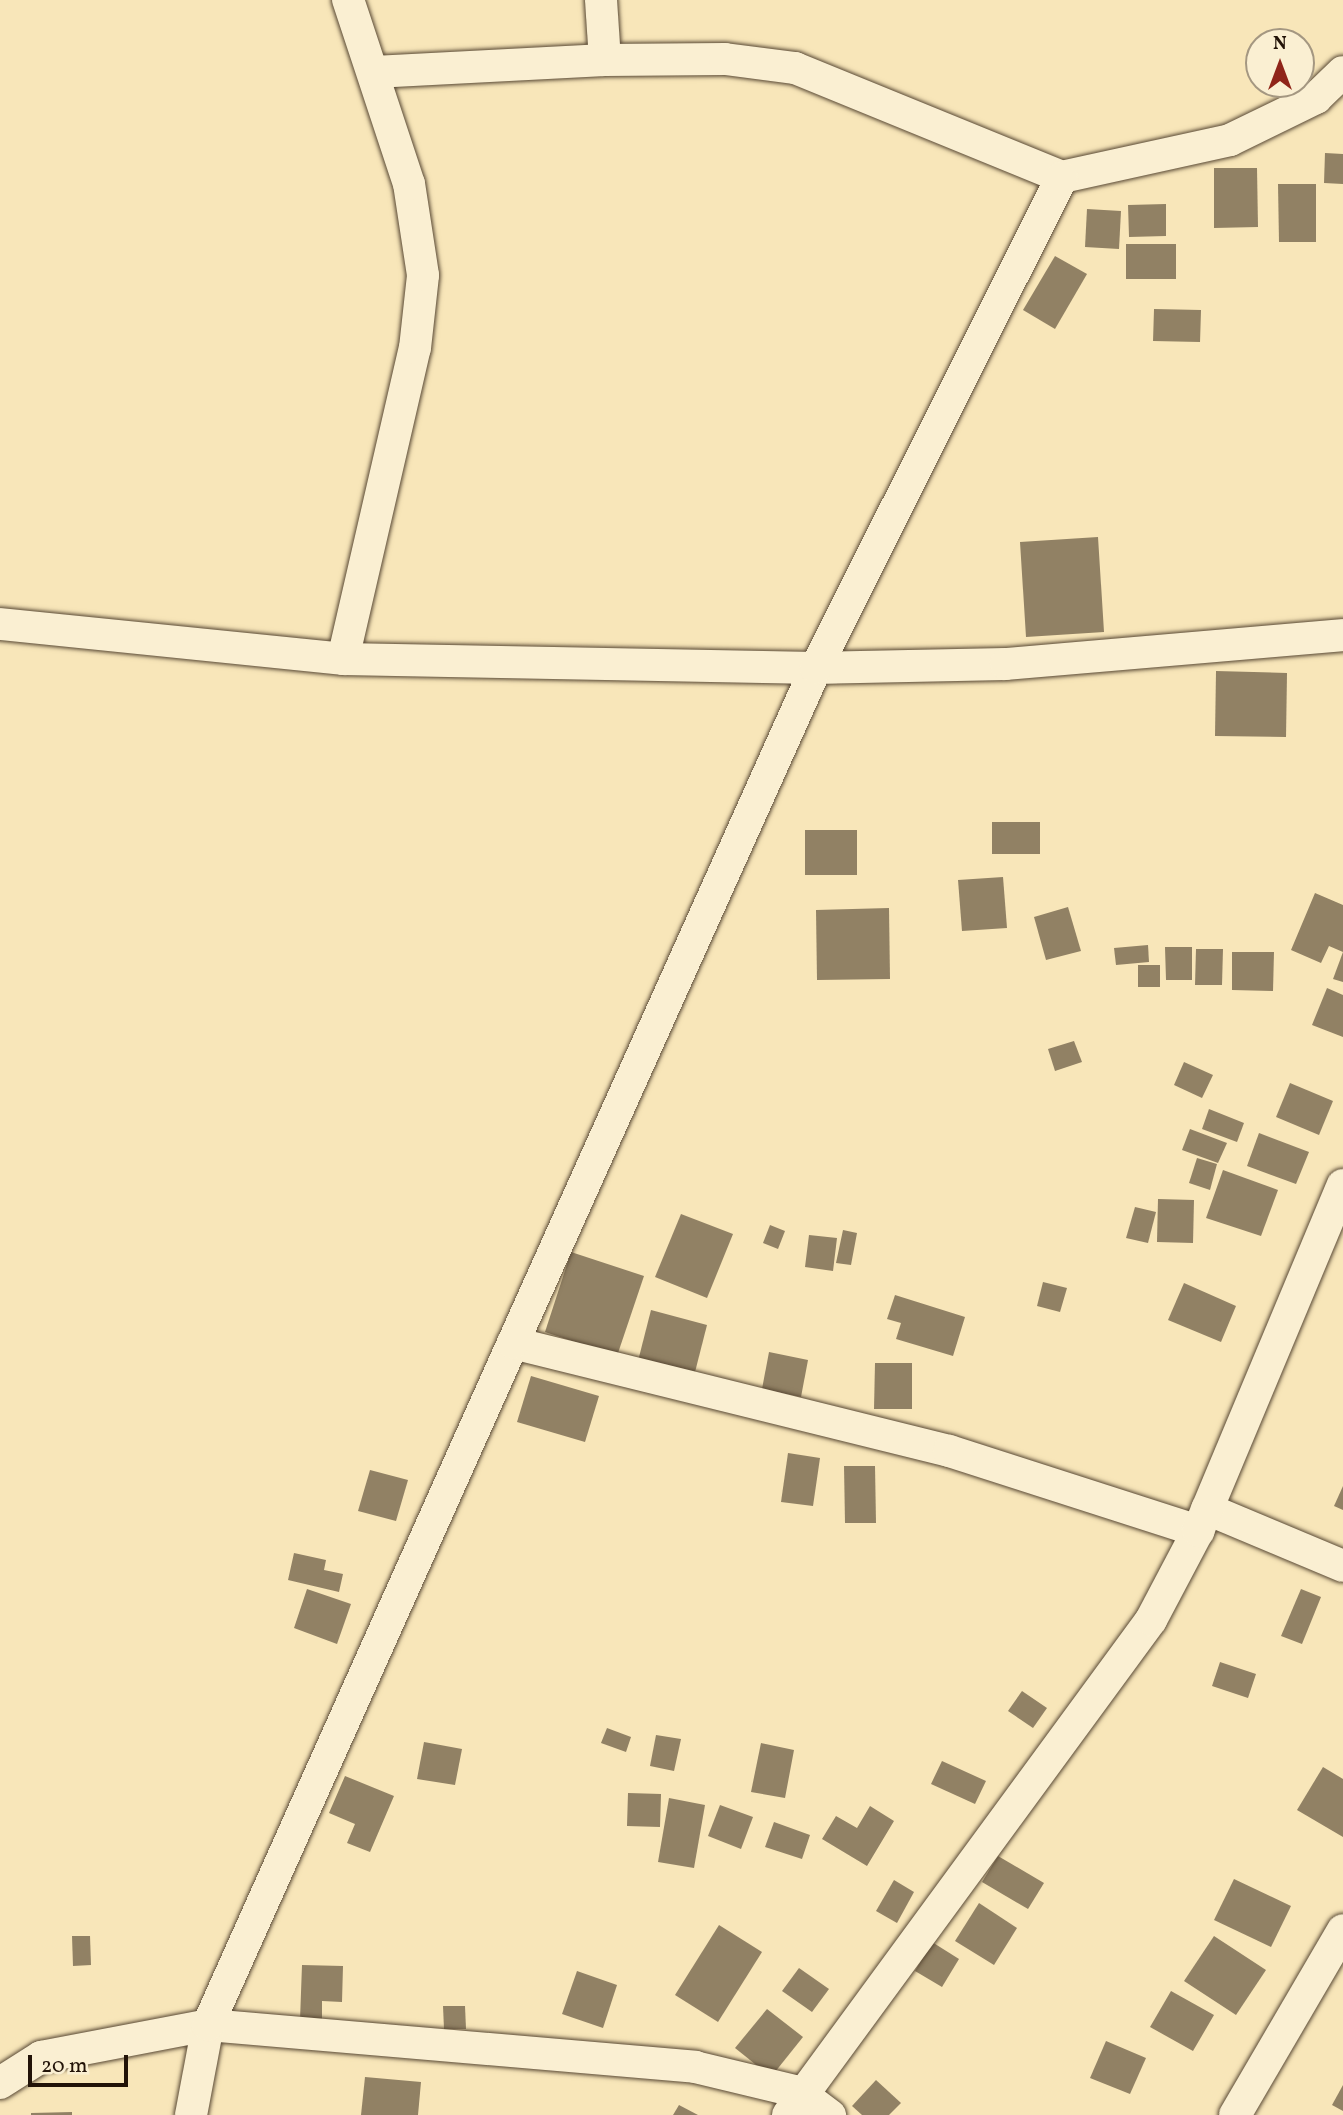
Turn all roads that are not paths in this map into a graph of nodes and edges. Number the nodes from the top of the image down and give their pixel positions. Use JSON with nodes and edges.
{"nodes":[{"id":1,"x":348,"y":0,"type":"edge"},
{"id":2,"x":601,"y":0,"type":"edge"},
{"id":3,"x":605,"y":60,"type":"junction"},
{"id":4,"x":374,"y":72,"type":"junction"},
{"id":5,"x":1343,"y":72,"type":"edge"},
{"id":6,"x":1062,"y":177,"type":"junction"},
{"id":7,"x":0,"y":624,"type":"edge"},
{"id":8,"x":1343,"y":635,"type":"edge"},
{"id":9,"x":343,"y":659,"type":"junction"},
{"id":10,"x":816,"y":668,"type":"junction"},
{"id":11,"x":1343,"y":1185,"type":"edge"},
{"id":12,"x":513,"y":1343,"type":"junction"},
{"id":13,"x":1202,"y":1520,"type":"junction"},
{"id":14,"x":1343,"y":1566,"type":"edge"},
{"id":15,"x":1343,"y":1930,"type":"edge"},
{"id":16,"x":208,"y":2025,"type":"junction"},
{"id":17,"x":0,"y":2083,"type":"edge"},
{"id":18,"x":793,"y":2104,"type":"edge"},
{"id":19,"x":191,"y":2115,"type":"edge"},
{"id":20,"x":830,"y":2115,"type":"edge"},
{"id":21,"x":1235,"y":2115,"type":"edge"}],
"edges":[{"from":1,"to":4,"type":"street"},
{"from":2,"to":3,"type":"street"},
{"from":3,"to":4,"type":"street"},
{"from":3,"to":6,"type":"street"},
{"from":4,"to":9,"type":"street"},
{"from":5,"to":6,"type":"street"},
{"from":6,"to":10,"type":"street"},
{"from":7,"to":9,"type":"street"},
{"from":8,"to":10,"type":"street"},
{"from":9,"to":10,"type":"street"},
{"from":10,"to":12,"type":"street"},
{"from":11,"to":13,"type":"street"},
{"from":12,"to":13,"type":"street"},
{"from":12,"to":16,"type":"street"},
{"from":13,"to":14,"type":"street"},
{"from":13,"to":18,"type":"street"},
{"from":15,"to":21,"type":"street"},
{"from":16,"to":17,"type":"street"},
{"from":16,"to":18,"type":"street"},
{"from":16,"to":19,"type":"street"},
{"from":18,"to":20,"type":"street"}]}
